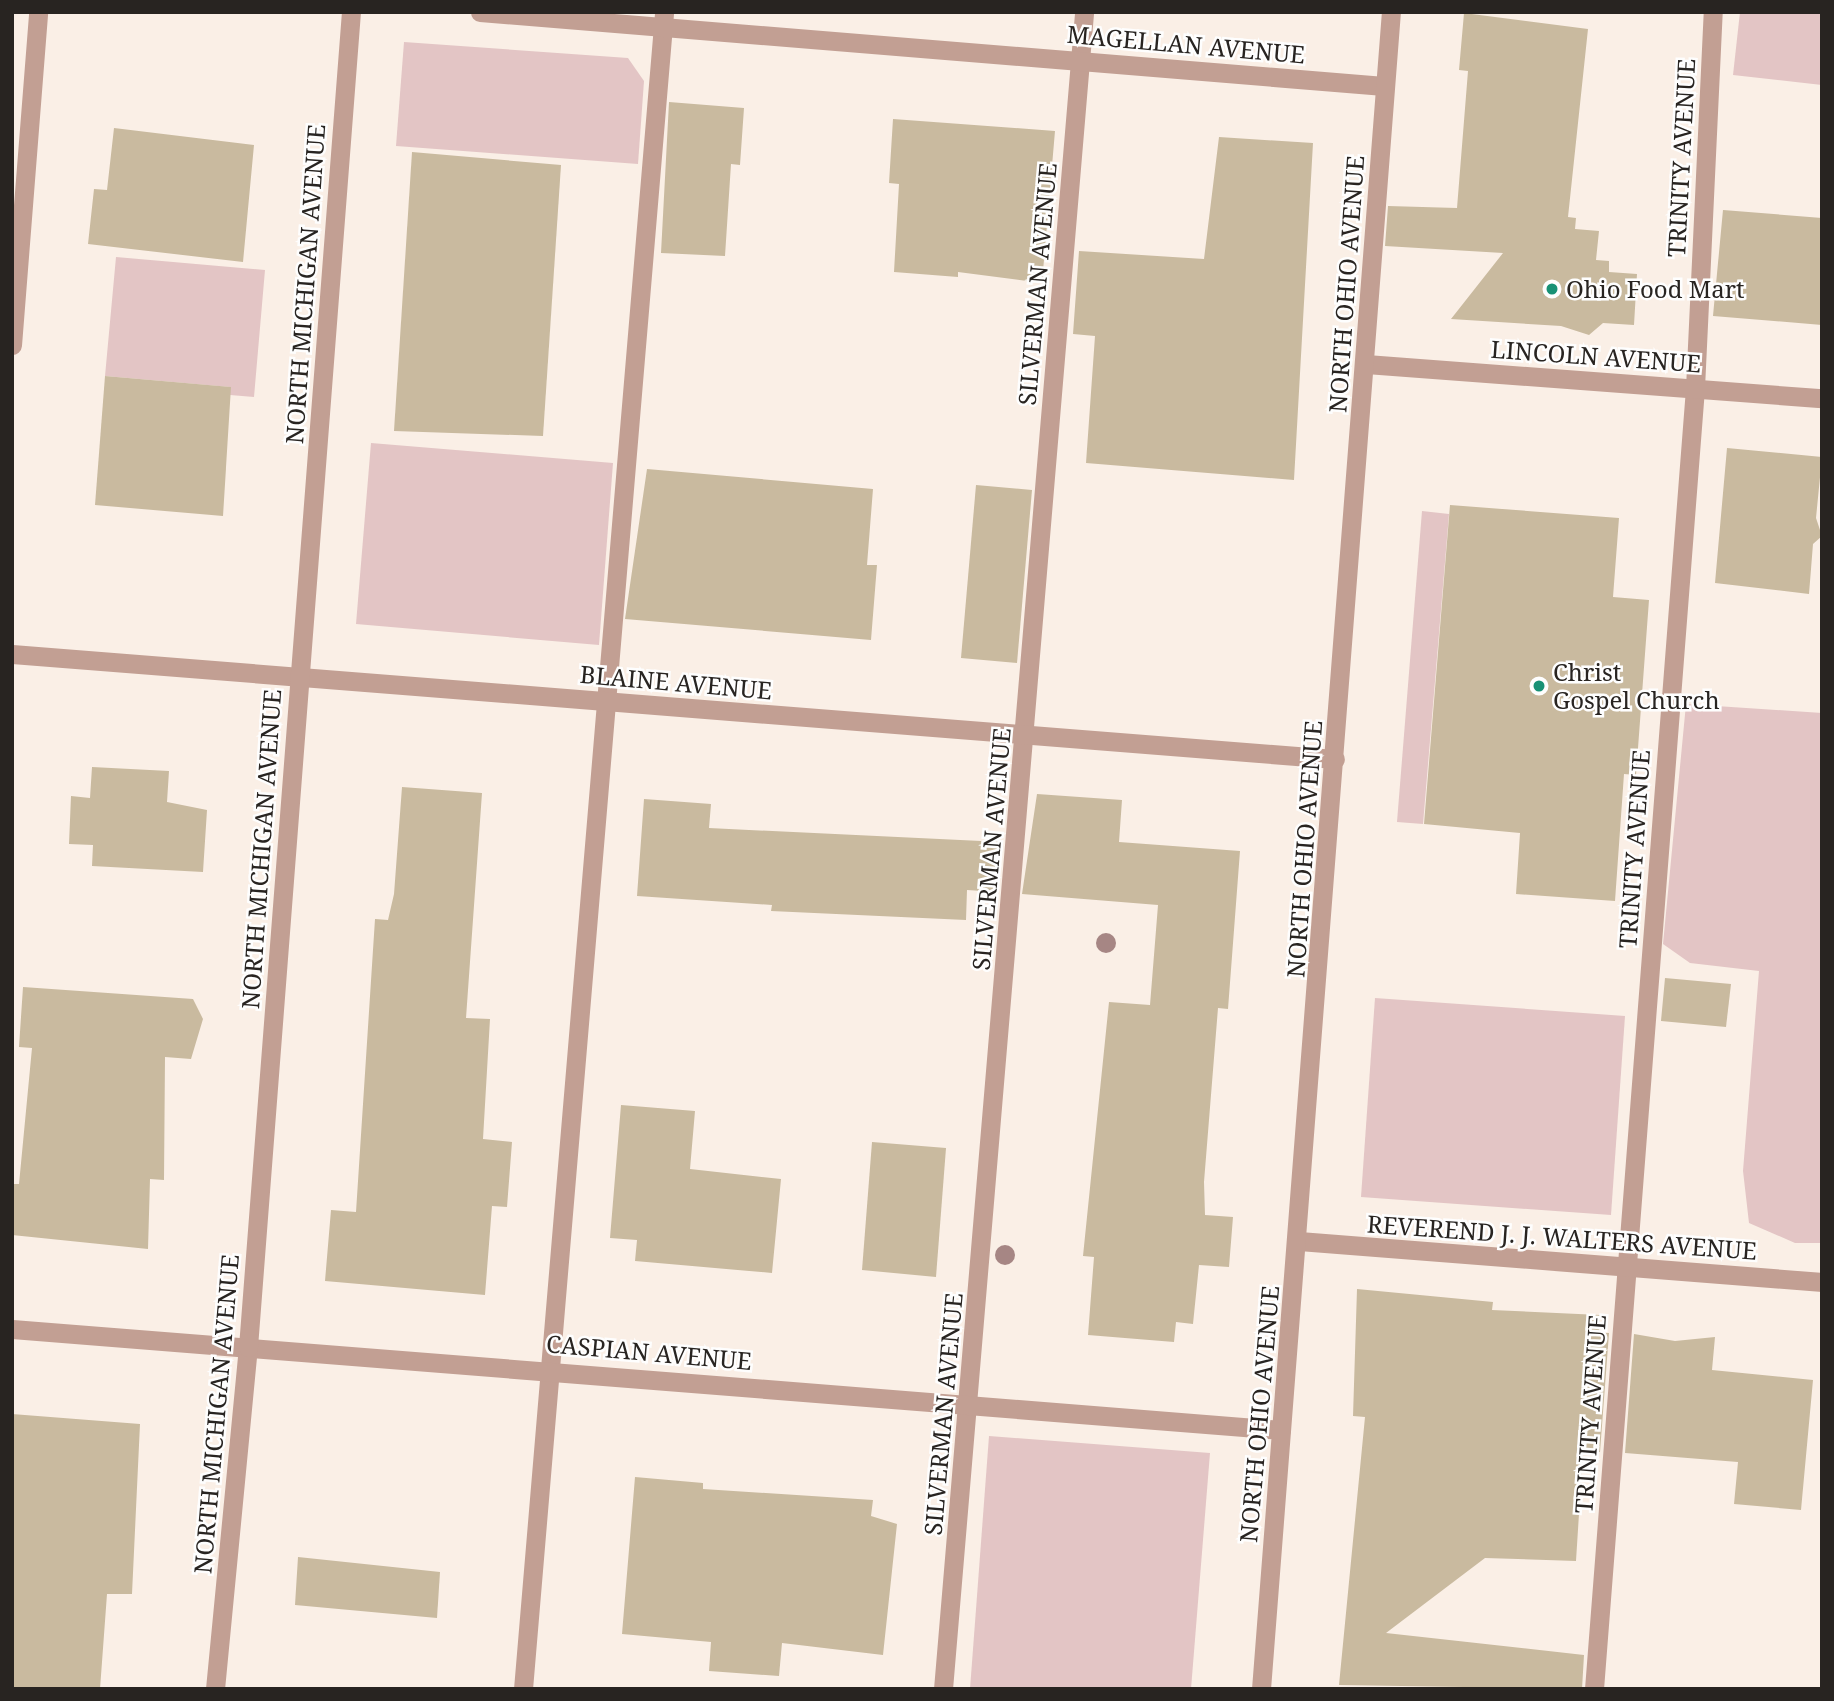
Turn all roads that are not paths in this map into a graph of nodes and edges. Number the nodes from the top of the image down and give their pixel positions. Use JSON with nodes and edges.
{"nodes":[{"id":1,"x":38,"y":12,"type":"edge"},
{"id":2,"x":351,"y":12,"type":"edge"},
{"id":3,"x":480,"y":12,"type":"edge"},
{"id":4,"x":1084,"y":12,"type":"edge"},
{"id":5,"x":1391,"y":12,"type":"edge"},
{"id":6,"x":1713,"y":12,"type":"edge"},
{"id":7,"x":663,"y":19,"type":"edge"},
{"id":8,"x":1080,"y":60,"type":"junction"},
{"id":9,"x":1384,"y":86,"type":"junction"},
{"id":10,"x":12,"y":345,"type":"edge"},
{"id":11,"x":1366,"y":364,"type":"junction"},
{"id":12,"x":1695,"y":388,"type":"junction"},
{"id":13,"x":1822,"y":398,"type":"edge"},
{"id":14,"x":12,"y":654,"type":"edge"},
{"id":15,"x":299,"y":677,"type":"junction"},
{"id":16,"x":604,"y":701,"type":"junction"},
{"id":17,"x":1025,"y":735,"type":"junction"},
{"id":18,"x":1335,"y":759,"type":"junction"},
{"id":19,"x":1298,"y":1241,"type":"junction"},
{"id":20,"x":1626,"y":1267,"type":"junction"},
{"id":21,"x":1822,"y":1282,"type":"edge"},
{"id":22,"x":12,"y":1329,"type":"edge"},
{"id":23,"x":248,"y":1347,"type":"junction"},
{"id":24,"x":552,"y":1368,"type":"junction"},
{"id":25,"x":969,"y":1404,"type":"junction"},
{"id":26,"x":1281,"y":1430,"type":"junction"},
{"id":27,"x":215,"y":1689,"type":"edge"},
{"id":28,"x":523,"y":1689,"type":"edge"},
{"id":29,"x":943,"y":1689,"type":"edge"},
{"id":30,"x":1261,"y":1689,"type":"edge"},
{"id":31,"x":1594,"y":1689,"type":"edge"}],
"edges":[{"from":1,"to":10,"type":"street"},
{"from":2,"to":15,"type":"street","name":"NORTH MICHIGAN AVENUE"},
{"from":3,"to":7,"type":"street","name":"MAGELLAN AVENUE"},
{"from":4,"to":8,"type":"street","name":"SILVERMAN AVENUE"},
{"from":5,"to":9,"type":"street","name":"NORTH OHIO AVENUE"},
{"from":6,"to":12,"type":"street","name":"TRINITY AVENUE"},
{"from":7,"to":8,"type":"street","name":"MAGELLAN AVENUE"},
{"from":7,"to":16,"type":"street"},
{"from":8,"to":9,"type":"street","name":"MAGELLAN AVENUE"},
{"from":8,"to":17,"type":"street","name":"SILVERMAN AVENUE"},
{"from":9,"to":11,"type":"street","name":"NORTH OHIO AVENUE"},
{"from":11,"to":12,"type":"street","name":"LINCOLN AVENUE"},
{"from":11,"to":18,"type":"street","name":"NORTH OHIO AVENUE"},
{"from":12,"to":13,"type":"street","name":"LINCOLN AVENUE"},
{"from":12,"to":20,"type":"street","name":"TRINITY AVENUE"},
{"from":14,"to":15,"type":"street","name":"BLAINE AVENUE"},
{"from":15,"to":16,"type":"street","name":"BLAINE AVENUE"},
{"from":15,"to":23,"type":"street","name":"NORTH MICHIGAN AVENUE"},
{"from":16,"to":17,"type":"street","name":"BLAINE AVENUE"},
{"from":16,"to":24,"type":"street"},
{"from":17,"to":18,"type":"street","name":"BLAINE AVENUE"},
{"from":17,"to":25,"type":"street","name":"SILVERMAN AVENUE"},
{"from":18,"to":19,"type":"street","name":"NORTH OHIO AVENUE"},
{"from":19,"to":20,"type":"street","name":"REVEREND J. J. WALTERS AVENUE"},
{"from":19,"to":26,"type":"street","name":"NORTH OHIO AVENUE"},
{"from":20,"to":21,"type":"street","name":"REVEREND J. J. WALTERS AVENUE"},
{"from":20,"to":31,"type":"street","name":"TRINITY AVENUE"},
{"from":22,"to":23,"type":"street","name":"CASPIAN AVENUE"},
{"from":23,"to":24,"type":"street","name":"CASPIAN AVENUE"},
{"from":23,"to":27,"type":"street","name":"NORTH MICHIGAN AVENUE"},
{"from":24,"to":25,"type":"street","name":"CASPIAN AVENUE"},
{"from":24,"to":28,"type":"street"},
{"from":25,"to":26,"type":"street","name":"CASPIAN AVENUE"},
{"from":25,"to":29,"type":"street","name":"SILVERMAN AVENUE"},
{"from":26,"to":30,"type":"street","name":"NORTH OHIO AVENUE"}]}
